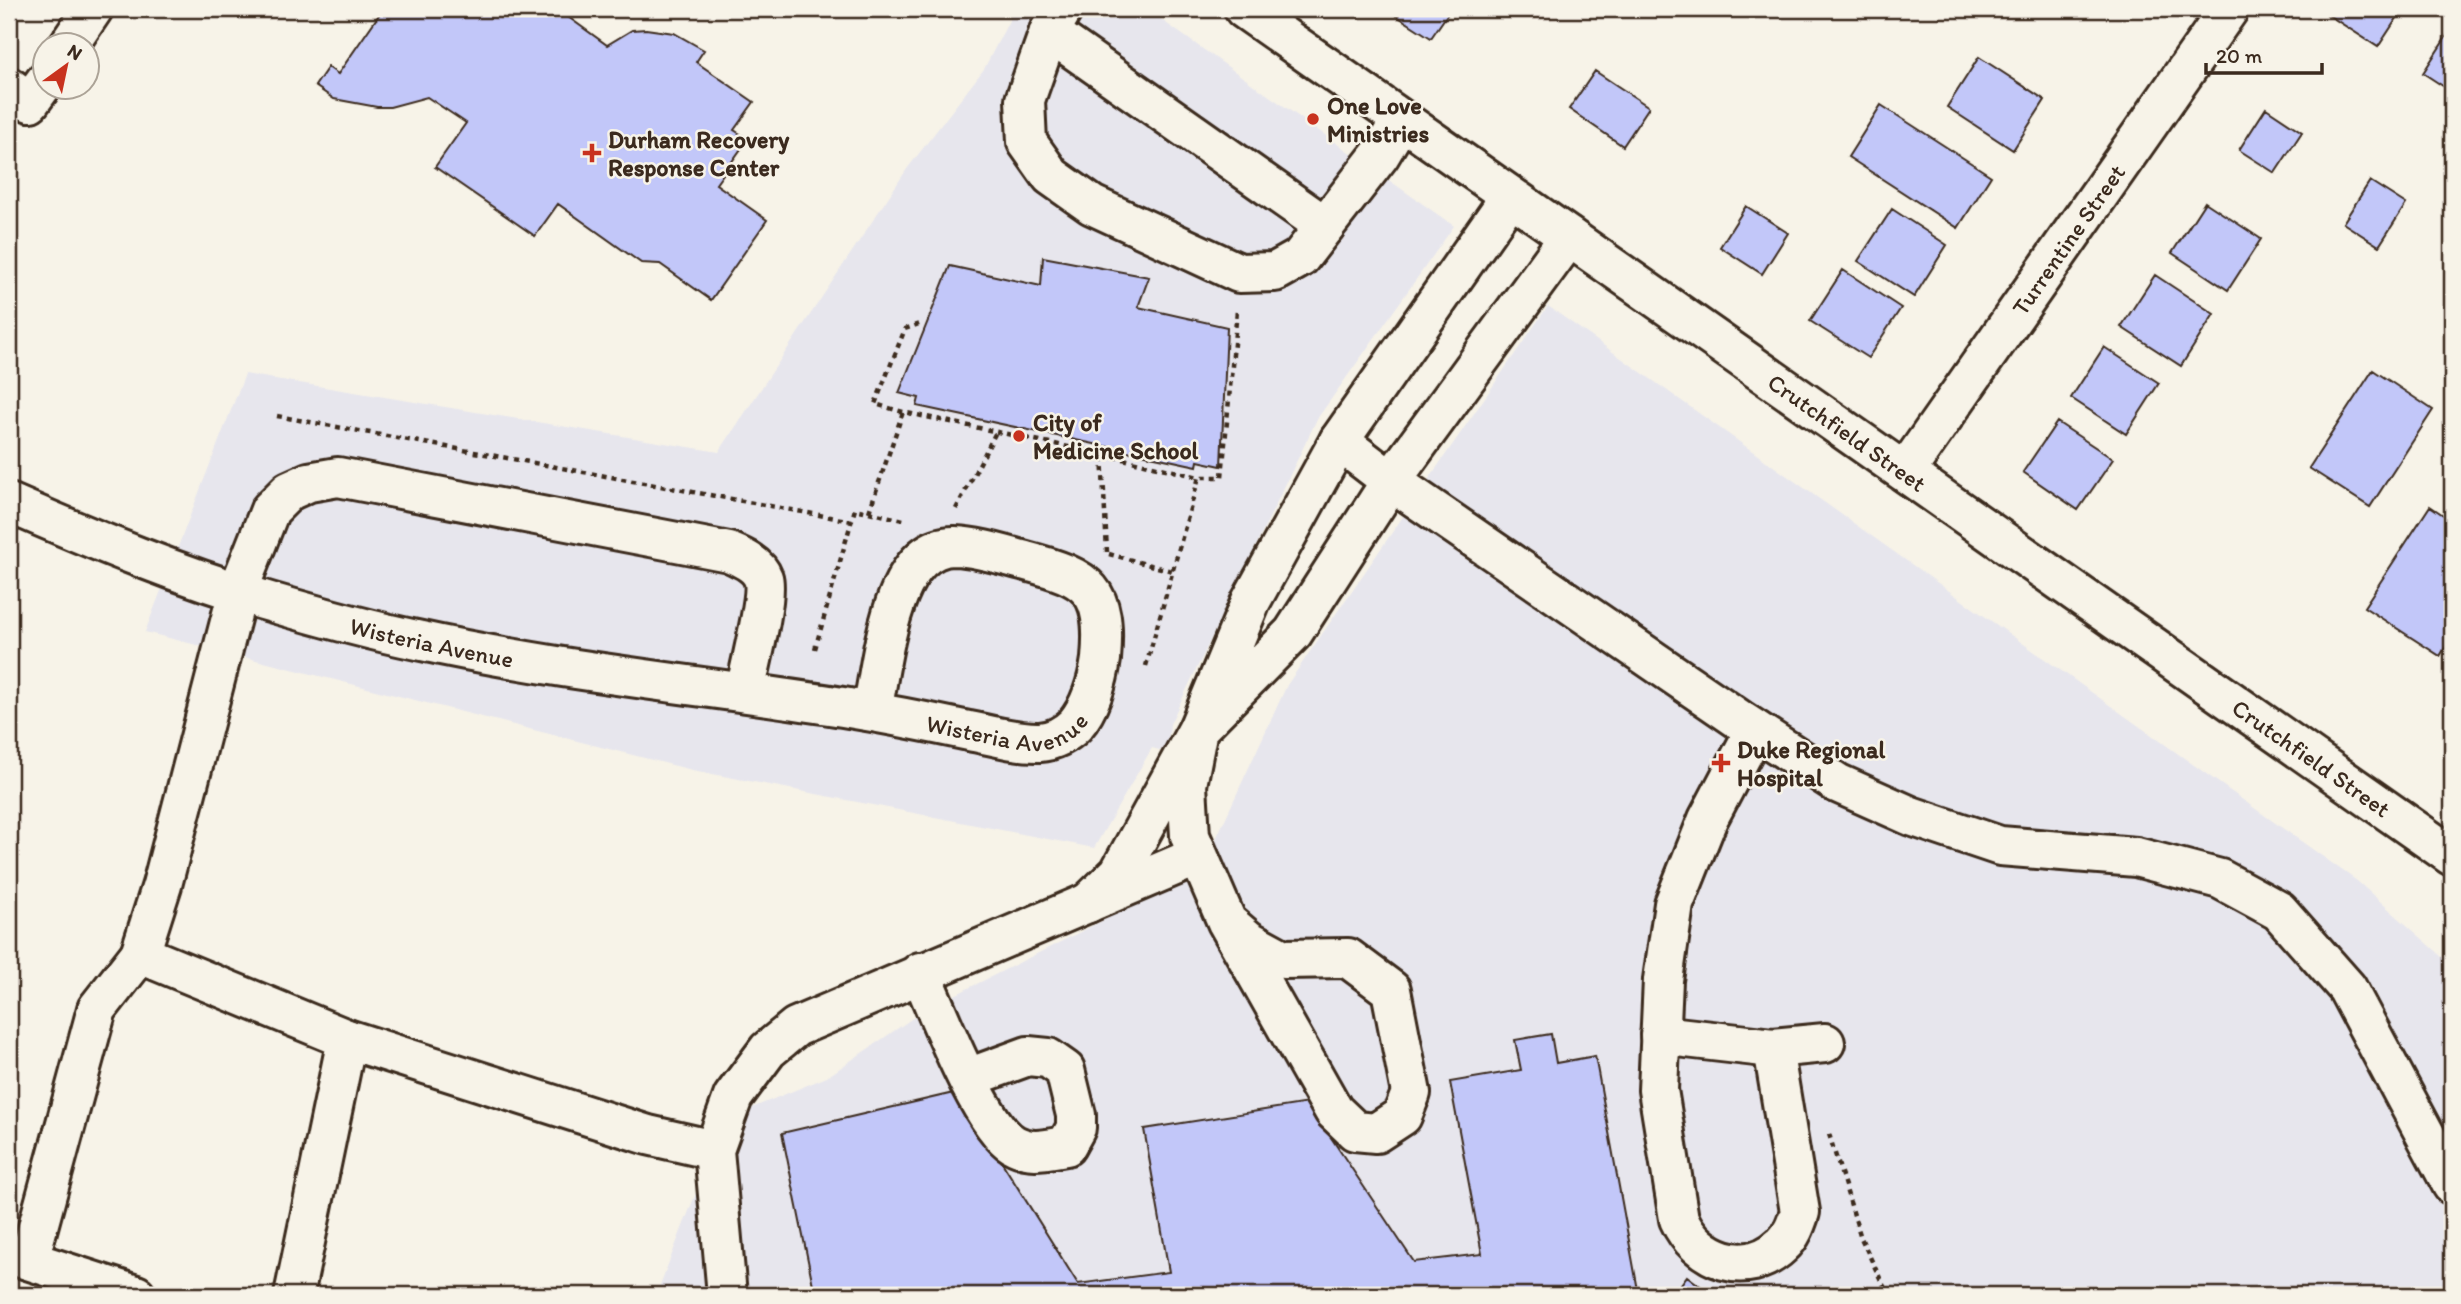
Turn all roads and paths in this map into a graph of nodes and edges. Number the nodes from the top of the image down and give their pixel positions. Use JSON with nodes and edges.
{"nodes":[{"id":1,"x":93,"y":9,"type":"edge"},
{"id":2,"x":1244,"y":9,"type":"edge"},
{"id":3,"x":2230,"y":9,"type":"edge"},
{"id":4,"x":1056,"y":20,"type":"edge"},
{"id":5,"x":77,"y":32,"type":"edge"},
{"id":6,"x":9,"y":87,"type":"edge"},
{"id":7,"x":32,"y":100,"type":"edge"},
{"id":8,"x":1401,"y":120,"type":"junction"},
{"id":9,"x":1510,"y":197,"type":"junction"},
{"id":10,"x":1325,"y":226,"type":"junction"},
{"id":11,"x":1569,"y":237,"type":"junction"},
{"id":12,"x":1238,"y":299,"type":"dead end"},
{"id":13,"x":919,"y":324,"type":"dead end"},
{"id":14,"x":903,"y":412,"type":"junction"},
{"id":15,"x":277,"y":416,"type":"dead end"},
{"id":16,"x":996,"y":432,"type":"junction"},
{"id":17,"x":1339,"y":441,"type":"junction"},
{"id":18,"x":1102,"y":454,"type":"junction"},
{"id":19,"x":1905,"y":472,"type":"junction"},
{"id":20,"x":1199,"y":477,"type":"junction"},
{"id":21,"x":1391,"y":481,"type":"junction"},
{"id":22,"x":9,"y":503,"type":"edge"},
{"id":23,"x":869,"y":512,"type":"dead end"},
{"id":24,"x":954,"y":512,"type":"dead end"},
{"id":25,"x":852,"y":521,"type":"dead end"},
{"id":26,"x":1107,"y":553,"type":"dead end"},
{"id":27,"x":238,"y":591,"type":"junction"},
{"id":28,"x":1146,"y":666,"type":"dead end"},
{"id":29,"x":744,"y":692,"type":"junction"},
{"id":30,"x":872,"y":712,"type":"junction"},
{"id":31,"x":1198,"y":729,"type":"junction"},
{"id":32,"x":1755,"y":730,"type":"junction"},
{"id":33,"x":2448,"y":841,"type":"edge"},
{"id":34,"x":1198,"y":856,"type":"junction"},
{"id":35,"x":1088,"y":903,"type":"junction"},
{"id":36,"x":1227,"y":922,"type":"junction"},
{"id":37,"x":140,"y":954,"type":"junction"},
{"id":38,"x":920,"y":972,"type":"junction"},
{"id":39,"x":1660,"y":1035,"type":"junction"},
{"id":40,"x":347,"y":1039,"type":"junction"},
{"id":41,"x":1825,"y":1043,"type":"dead end"},
{"id":42,"x":1773,"y":1048,"type":"junction"},
{"id":43,"x":968,"y":1078,"type":"dead end"},
{"id":44,"x":1828,"y":1129,"type":"dead end"},
{"id":45,"x":714,"y":1150,"type":"junction"},
{"id":46,"x":2452,"y":1185,"type":"edge"},
{"id":47,"x":19,"y":1257,"type":"edge"},
{"id":48,"x":136,"y":1295,"type":"edge"},
{"id":49,"x":294,"y":1295,"type":"edge"},
{"id":50,"x":727,"y":1295,"type":"edge"},
{"id":51,"x":1888,"y":1295,"type":"edge"}],
"edges":[{"from":1,"to":5,"type":"street"},
{"from":2,"to":8,"type":"street","name":"Crutchfield Street"},
{"from":3,"to":19,"type":"street","name":"Turrentine Street"},
{"from":4,"to":10,"type":"street"},
{"from":4,"to":10,"type":"street"},
{"from":6,"to":7,"type":"street"},
{"from":8,"to":9,"type":"street","name":"Crutchfield Street"},
{"from":8,"to":10,"type":"street"},
{"from":9,"to":11,"type":"street","name":"Crutchfield Street"},
{"from":9,"to":17,"type":"street"},
{"from":11,"to":19,"type":"street","name":"Crutchfield Street"},
{"from":11,"to":21,"type":"street"},
{"from":12,"to":20,"type":"path"},
{"from":13,"to":14,"type":"path"},
{"from":14,"to":16,"type":"path"},
{"from":14,"to":23,"type":"path"},
{"from":15,"to":25,"type":"path"},
{"from":16,"to":18,"type":"path"},
{"from":16,"to":24,"type":"path"},
{"from":17,"to":21,"type":"street"},
{"from":17,"to":31,"type":"street"},
{"from":18,"to":20,"type":"path"},
{"from":18,"to":26,"type":"path"},
{"from":19,"to":33,"type":"street","name":"Crutchfield Street"},
{"from":20,"to":28,"type":"path"},
{"from":21,"to":31,"type":"street"},
{"from":21,"to":32,"type":"street"},
{"from":22,"to":27,"type":"street","name":"Wisteria Avenue"},
{"from":27,"to":29,"type":"street","name":"Wisteria Avenue"},
{"from":27,"to":29,"type":"street"},
{"from":27,"to":37,"type":"street"},
{"from":29,"to":30,"type":"street","name":"Wisteria Avenue"},
{"from":30,"to":30,"type":"street","name":"Wisteria Avenue"},
{"from":31,"to":34,"type":"street"},
{"from":31,"to":35,"type":"street"},
{"from":32,"to":39,"type":"street"},
{"from":32,"to":46,"type":"street"},
{"from":34,"to":35,"type":"street"},
{"from":34,"to":36,"type":"street"},
{"from":35,"to":38,"type":"street"},
{"from":36,"to":36,"type":"street"},
{"from":37,"to":40,"type":"street"},
{"from":37,"to":47,"type":"street"},
{"from":38,"to":43,"type":"street"},
{"from":38,"to":45,"type":"street"},
{"from":39,"to":42,"type":"street"},
{"from":39,"to":42,"type":"street"},
{"from":40,"to":45,"type":"street"},
{"from":40,"to":49,"type":"street"},
{"from":41,"to":42,"type":"street"},
{"from":44,"to":51,"type":"path"},
{"from":45,"to":50,"type":"street"},
{"from":47,"to":48,"type":"street"}]}
